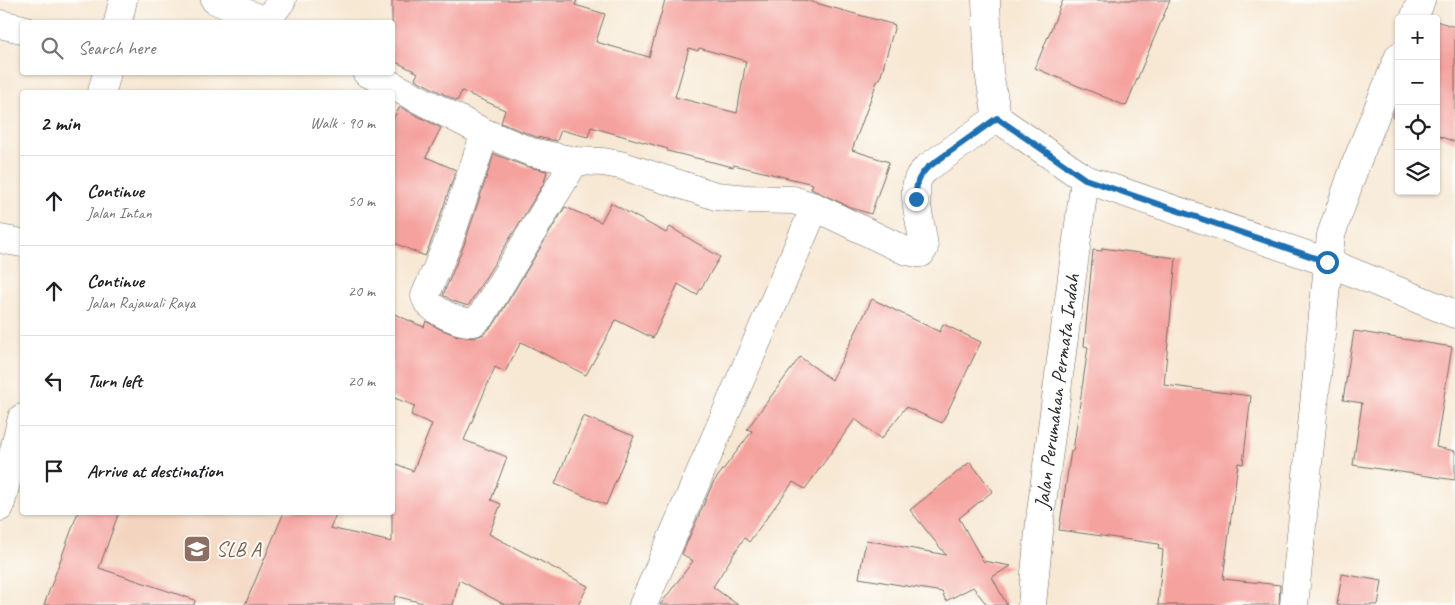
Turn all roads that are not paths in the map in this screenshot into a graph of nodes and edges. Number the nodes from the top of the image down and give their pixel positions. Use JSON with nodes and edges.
{"nodes":[{"id":1,"x":123,"y":0,"type":"edge"},
{"id":2,"x":216,"y":0,"type":"edge"},
{"id":3,"x":282,"y":0,"type":"edge"},
{"id":4,"x":986,"y":0,"type":"edge"},
{"id":5,"x":1421,"y":0,"type":"edge"},
{"id":6,"x":1415,"y":15,"type":"edge"},
{"id":7,"x":118,"y":20,"type":"edge"},
{"id":8,"x":262,"y":20,"type":"edge"},
{"id":9,"x":268,"y":20,"type":"edge"},
{"id":10,"x":0,"y":24,"type":"edge"},
{"id":11,"x":20,"y":29,"type":"edge"},
{"id":12,"x":1397,"y":60,"type":"edge"},
{"id":13,"x":106,"y":75,"type":"edge"},
{"id":14,"x":372,"y":75,"type":"edge"},
{"id":15,"x":102,"y":90,"type":"edge"},
{"id":16,"x":997,"y":118,"type":"junction"},
{"id":17,"x":485,"y":133,"type":"junction"},
{"id":18,"x":575,"y":160,"type":"junction"},
{"id":19,"x":1085,"y":179,"type":"junction"},
{"id":20,"x":815,"y":207,"type":"junction"},
{"id":21,"x":0,"y":240,"type":"edge"},
{"id":22,"x":20,"y":244,"type":"edge"},
{"id":23,"x":1327,"y":262,"type":"junction"},
{"id":24,"x":1455,"y":314,"type":"edge"},
{"id":25,"x":20,"y":426,"type":"edge"},
{"id":26,"x":0,"y":508,"type":"edge"},
{"id":27,"x":643,"y":605,"type":"edge"},
{"id":28,"x":1032,"y":605,"type":"edge"},
{"id":29,"x":1294,"y":605,"type":"edge"}],
"edges":[{"from":1,"to":7,"type":"street"},
{"from":2,"to":8,"type":"street"},
{"from":3,"to":9,"type":"street"},
{"from":4,"to":16,"type":"street"},
{"from":5,"to":6,"type":"street"},
{"from":10,"to":11,"type":"street"},
{"from":12,"to":23,"type":"street"},
{"from":13,"to":15,"type":"street"},
{"from":14,"to":17,"type":"street"},
{"from":16,"to":19,"type":"street"},
{"from":16,"to":20,"type":"street"},
{"from":17,"to":18,"type":"street"},
{"from":17,"to":18,"type":"street"},
{"from":18,"to":20,"type":"street"},
{"from":19,"to":23,"type":"street"},
{"from":19,"to":28,"type":"street","name":"Jalan Perumahan Permata Indah"},
{"from":20,"to":27,"type":"street"},
{"from":21,"to":22,"type":"street"},
{"from":23,"to":24,"type":"street"},
{"from":23,"to":29,"type":"street"},
{"from":25,"to":26,"type":"street"}]}
